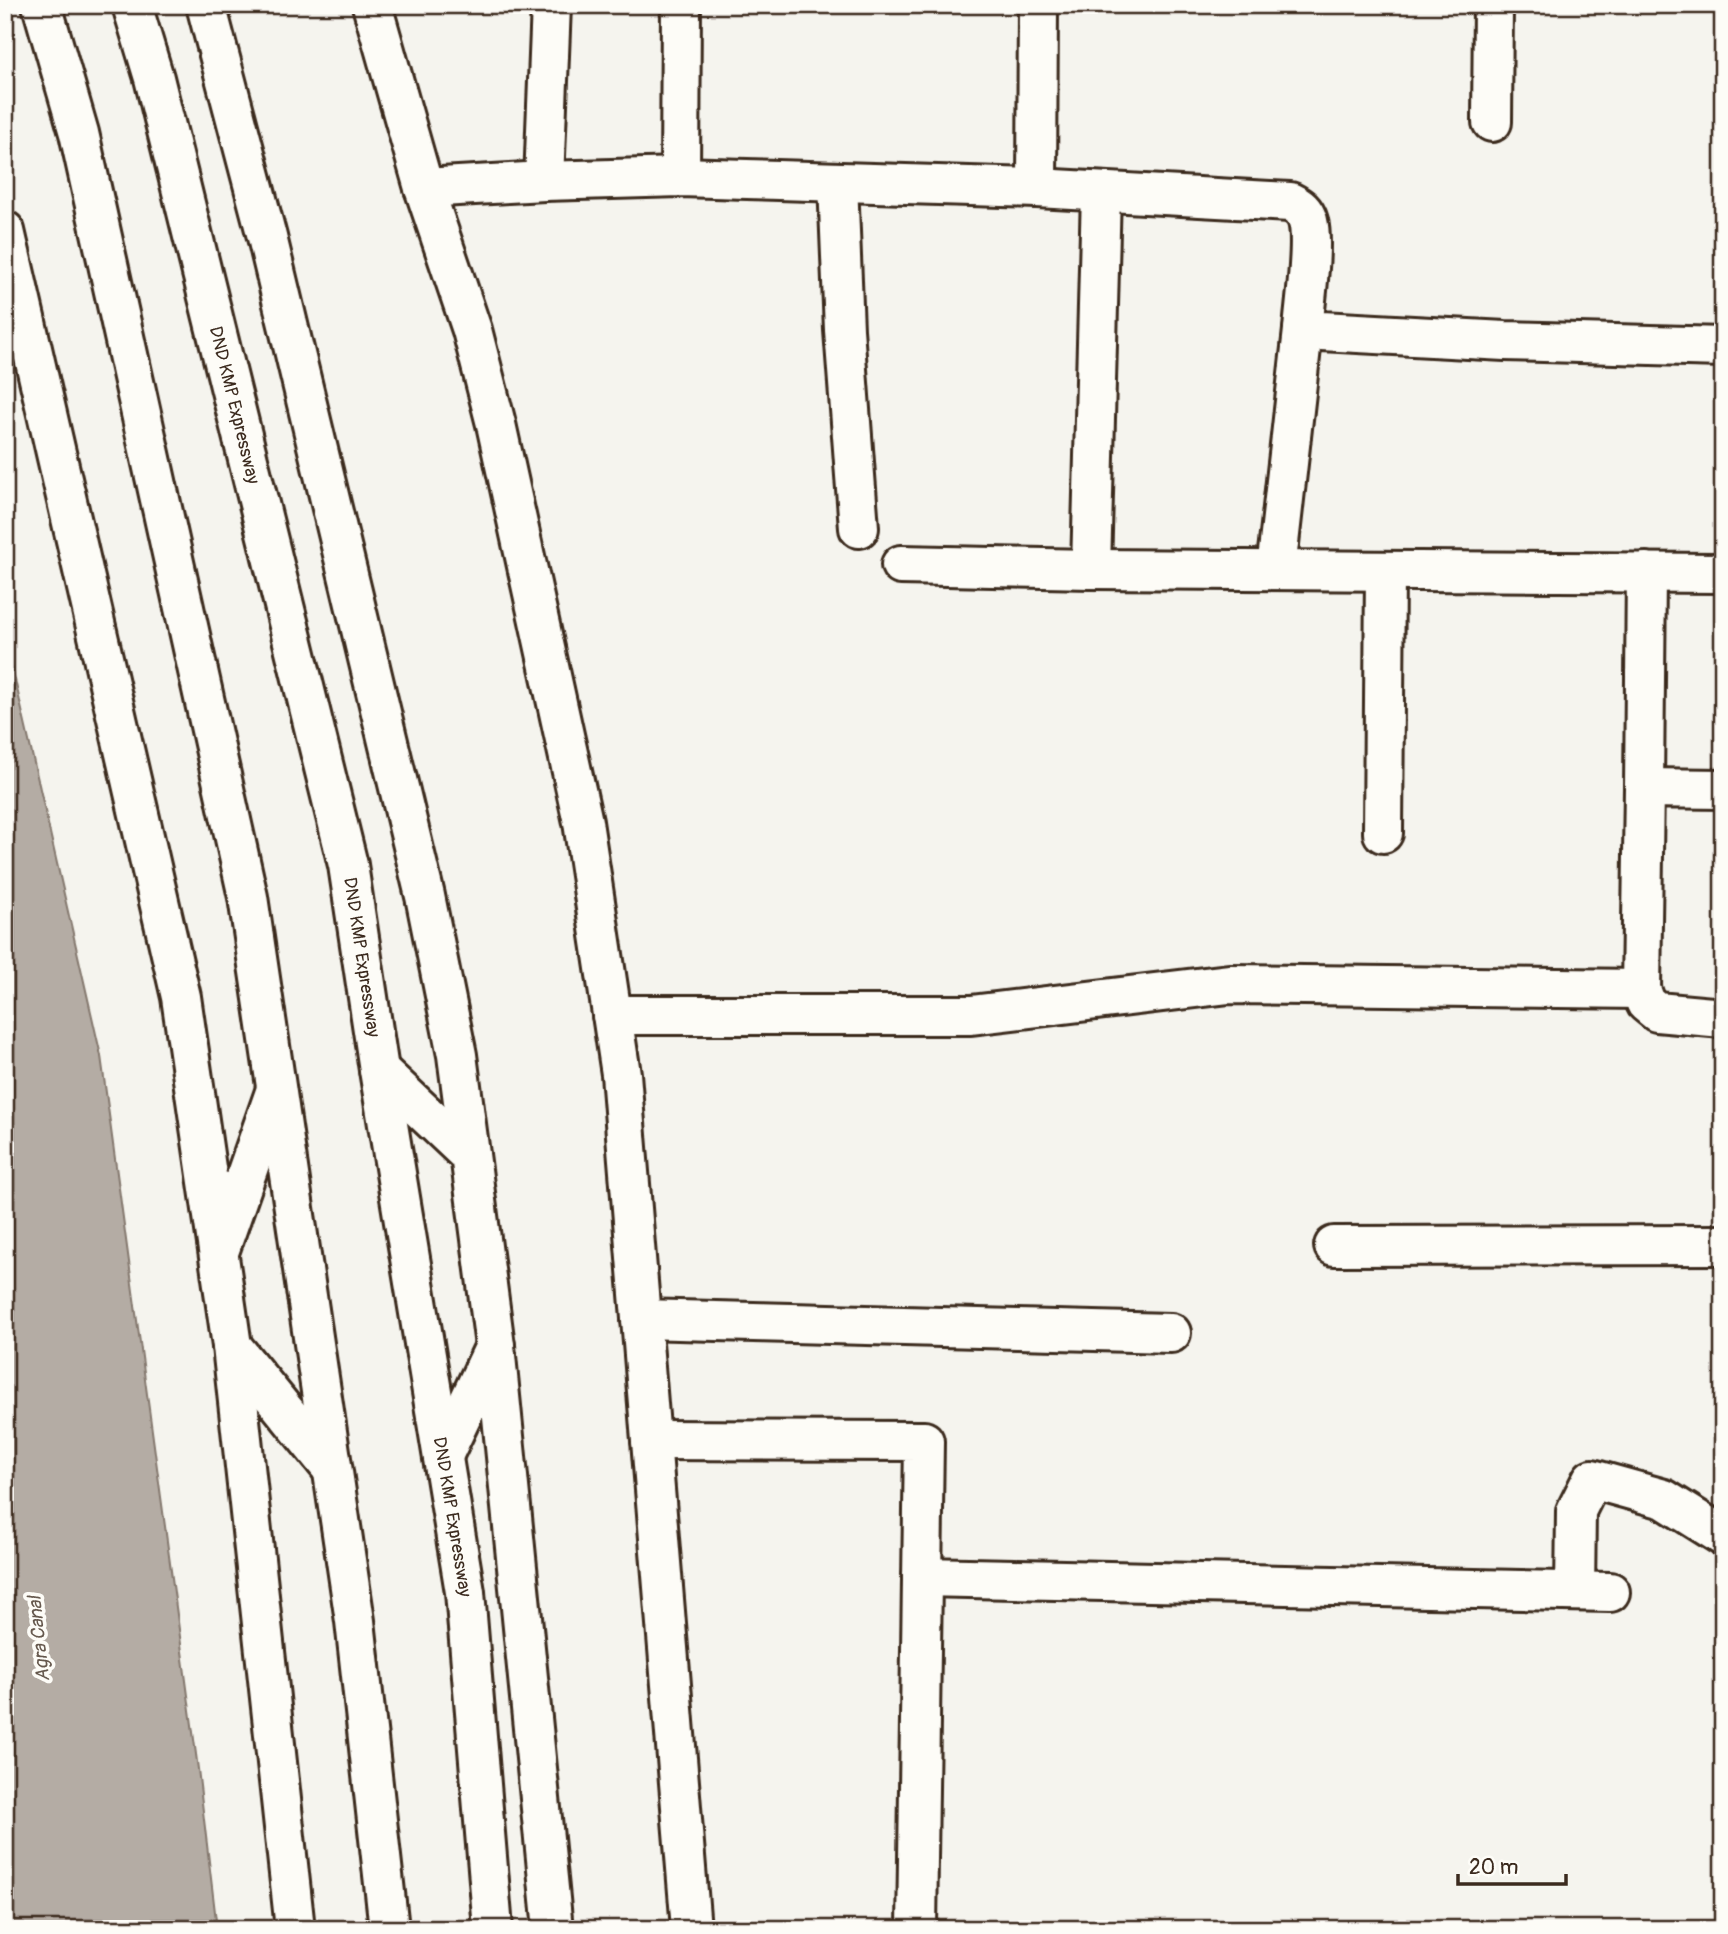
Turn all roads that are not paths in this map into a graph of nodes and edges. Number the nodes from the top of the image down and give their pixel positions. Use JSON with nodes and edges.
{"nodes":[{"id":1,"x":42,"y":5,"type":"edge"},
{"id":2,"x":132,"y":5,"type":"edge"},
{"id":3,"x":206,"y":5,"type":"edge"},
{"id":4,"x":372,"y":5,"type":"edge"},
{"id":5,"x":551,"y":5,"type":"edge"},
{"id":6,"x":681,"y":5,"type":"edge"},
{"id":7,"x":1038,"y":5,"type":"edge"},
{"id":8,"x":1493,"y":5,"type":"edge"},
{"id":9,"x":1492,"y":122,"type":"dead end"},
{"id":10,"x":680,"y":177,"type":"junction"},
{"id":11,"x":544,"y":181,"type":"junction"},
{"id":12,"x":838,"y":182,"type":"junction"},
{"id":13,"x":424,"y":188,"type":"junction"},
{"id":14,"x":1037,"y":188,"type":"junction"},
{"id":15,"x":1101,"y":193,"type":"junction"},
{"id":16,"x":5,"y":231,"type":"edge"},
{"id":17,"x":1303,"y":330,"type":"junction"},
{"id":18,"x":1723,"y":347,"type":"edge"},
{"id":19,"x":859,"y":528,"type":"dead end"},
{"id":20,"x":901,"y":565,"type":"dead end"},
{"id":21,"x":1091,"y":569,"type":"junction"},
{"id":22,"x":1276,"y":570,"type":"junction"},
{"id":23,"x":1385,"y":571,"type":"junction"},
{"id":24,"x":1646,"y":572,"type":"junction"},
{"id":25,"x":1723,"y":573,"type":"edge"},
{"id":26,"x":1644,"y":788,"type":"junction"},
{"id":27,"x":1723,"y":789,"type":"edge"},
{"id":28,"x":1383,"y":833,"type":"dead end"},
{"id":29,"x":1641,"y":989,"type":"junction"},
{"id":30,"x":612,"y":1015,"type":"junction"},
{"id":31,"x":1723,"y":1018,"type":"edge"},
{"id":32,"x":380,"y":1070,"type":"junction"},
{"id":33,"x":276,"y":1089,"type":"junction"},
{"id":34,"x":470,"y":1156,"type":"junction"},
{"id":35,"x":1723,"y":1245,"type":"edge"},
{"id":36,"x":1334,"y":1246,"type":"dead end"},
{"id":37,"x":219,"y":1252,"type":"junction"},
{"id":38,"x":641,"y":1319,"type":"junction"},
{"id":39,"x":1171,"y":1333,"type":"dead end"},
{"id":40,"x":232,"y":1346,"type":"junction"},
{"id":41,"x":495,"y":1346,"type":"junction"},
{"id":42,"x":651,"y":1440,"type":"junction"},
{"id":43,"x":443,"y":1455,"type":"junction"},
{"id":44,"x":334,"y":1471,"type":"junction"},
{"id":45,"x":1723,"y":1536,"type":"edge"},
{"id":46,"x":922,"y":1577,"type":"junction"},
{"id":47,"x":295,"y":1929,"type":"edge"},
{"id":48,"x":390,"y":1929,"type":"edge"},
{"id":49,"x":493,"y":1929,"type":"edge"},
{"id":50,"x":553,"y":1929,"type":"edge"},
{"id":51,"x":691,"y":1929,"type":"edge"},
{"id":52,"x":917,"y":1929,"type":"edge"}],
"edges":[{"from":1,"to":33,"type":"main road"},
{"from":2,"to":32,"type":"main road","name":"DND KMP Expressway"},
{"from":3,"to":34,"type":"main road"},
{"from":4,"to":13,"type":"main road"},
{"from":5,"to":11,"type":"main road"},
{"from":6,"to":10,"type":"main road"},
{"from":7,"to":14,"type":"main road"},
{"from":8,"to":9,"type":"main road"},
{"from":10,"to":11,"type":"main road"},
{"from":10,"to":12,"type":"main road"},
{"from":11,"to":13,"type":"main road"},
{"from":12,"to":14,"type":"main road"},
{"from":12,"to":19,"type":"main road"},
{"from":13,"to":30,"type":"main road"},
{"from":14,"to":15,"type":"main road"},
{"from":15,"to":17,"type":"main road"},
{"from":15,"to":21,"type":"main road"},
{"from":16,"to":37,"type":"main road"},
{"from":17,"to":18,"type":"main road"},
{"from":17,"to":22,"type":"main road"},
{"from":20,"to":21,"type":"main road"},
{"from":21,"to":22,"type":"main road"},
{"from":22,"to":23,"type":"main road"},
{"from":23,"to":24,"type":"main road"},
{"from":23,"to":28,"type":"main road"},
{"from":24,"to":25,"type":"main road"},
{"from":24,"to":26,"type":"main road"},
{"from":26,"to":27,"type":"main road"},
{"from":26,"to":29,"type":"main road"},
{"from":29,"to":30,"type":"main road"},
{"from":29,"to":31,"type":"main road"},
{"from":30,"to":38,"type":"main road"},
{"from":32,"to":34,"type":"main road"},
{"from":32,"to":43,"type":"main road","name":"DND KMP Expressway"},
{"from":33,"to":37,"type":"main road"},
{"from":33,"to":44,"type":"main road"},
{"from":34,"to":41,"type":"main road"},
{"from":35,"to":36,"type":"main road"},
{"from":37,"to":40,"type":"main road"},
{"from":38,"to":39,"type":"main road"},
{"from":38,"to":42,"type":"main road"},
{"from":40,"to":44,"type":"main road"},
{"from":40,"to":47,"type":"main road"},
{"from":41,"to":43,"type":"main road"},
{"from":41,"to":50,"type":"main road"},
{"from":42,"to":46,"type":"main road"},
{"from":42,"to":51,"type":"main road"},
{"from":43,"to":49,"type":"main road","name":"DND KMP Expressway"},
{"from":44,"to":48,"type":"main road"},
{"from":45,"to":46,"type":"main road"},
{"from":46,"to":52,"type":"main road"}]}
